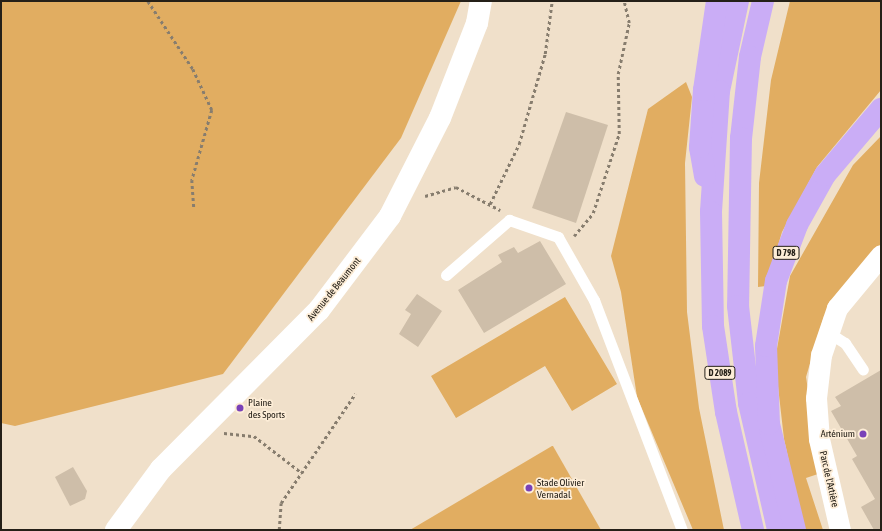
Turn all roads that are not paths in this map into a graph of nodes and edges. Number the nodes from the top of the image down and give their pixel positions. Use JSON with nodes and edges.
{"nodes":[{"id":1,"x":481,"y":1,"type":"edge"},
{"id":2,"x":717,"y":1,"type":"edge"},
{"id":3,"x":738,"y":1,"type":"edge"},
{"id":4,"x":763,"y":1,"type":"edge"},
{"id":5,"x":881,"y":109,"type":"edge"},
{"id":6,"x":712,"y":212,"type":"junction"},
{"id":7,"x":881,"y":255,"type":"edge"},
{"id":8,"x":446,"y":275,"type":"dead end"},
{"id":9,"x":829,"y":333,"type":"junction"},
{"id":10,"x":863,"y":370,"type":"dead end"},
{"id":11,"x":116,"y":530,"type":"edge"},
{"id":12,"x":682,"y":530,"type":"edge"},
{"id":13,"x":753,"y":530,"type":"edge"},
{"id":14,"x":778,"y":530,"type":"edge"},
{"id":15,"x":795,"y":530,"type":"edge"},
{"id":16,"x":840,"y":530,"type":"edge"}],
"edges":[{"from":1,"to":11,"type":"main road","name":"Avenue de Beaumont"},
{"from":2,"to":6,"type":"highway"},
{"from":3,"to":6,"type":"highway","number":"D 2089"},
{"from":4,"to":14,"type":"highway","number":"D 2089"},
{"from":5,"to":15,"type":"highway","number":"D 798"},
{"from":6,"to":13,"type":"highway","number":"D 2089"},
{"from":7,"to":9,"type":"street","name":"Parc de l'Artière"},
{"from":8,"to":12,"type":"lane"},
{"from":9,"to":10,"type":"lane"},
{"from":9,"to":16,"type":"street","name":"Parc de l'Artière"}]}
